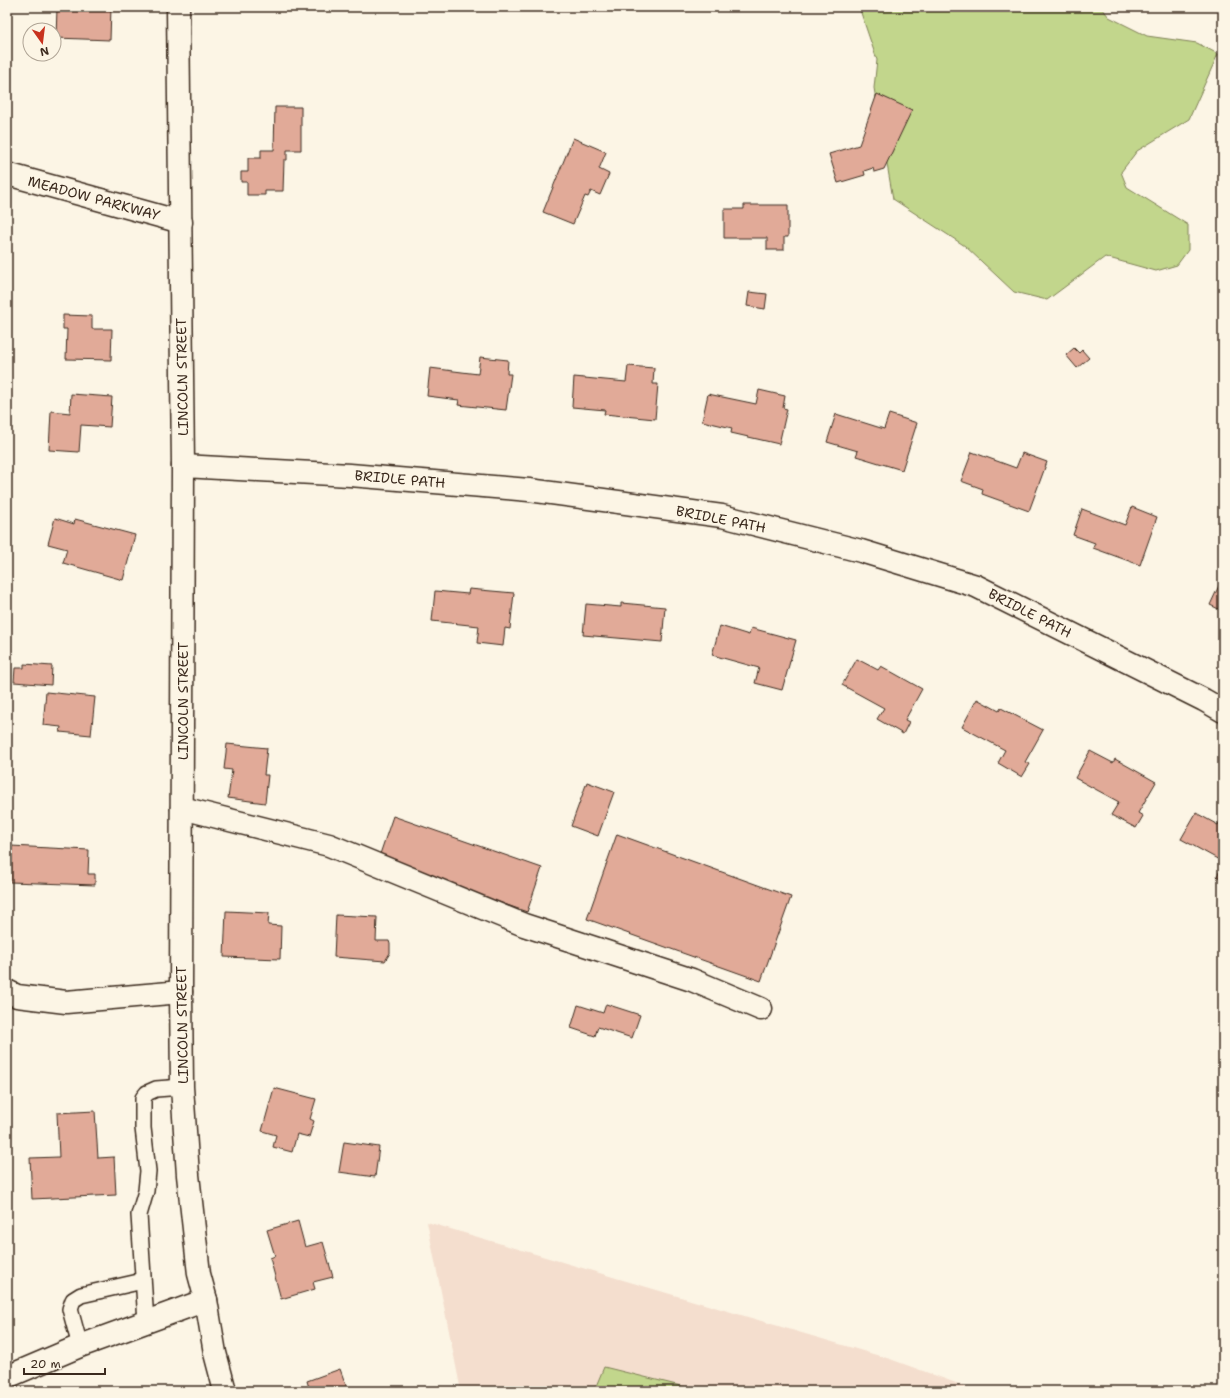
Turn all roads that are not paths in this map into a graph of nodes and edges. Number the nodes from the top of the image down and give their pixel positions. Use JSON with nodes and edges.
{"nodes":[{"id":1,"x":178,"y":7,"type":"edge"},
{"id":2,"x":7,"y":174,"type":"edge"},
{"id":3,"x":181,"y":222,"type":"junction"},
{"id":4,"x":183,"y":466,"type":"junction"},
{"id":5,"x":1223,"y":711,"type":"edge"},
{"id":6,"x":182,"y":808,"type":"junction"},
{"id":7,"x":7,"y":991,"type":"edge"},
{"id":8,"x":181,"y":992,"type":"junction"},
{"id":9,"x":761,"y":1009,"type":"dead end"},
{"id":10,"x":182,"y":1087,"type":"junction"},
{"id":11,"x":143,"y":1280,"type":"junction"},
{"id":12,"x":206,"y":1300,"type":"junction"},
{"id":13,"x":146,"y":1322,"type":"junction"},
{"id":14,"x":80,"y":1346,"type":"junction"},
{"id":15,"x":7,"y":1377,"type":"edge"},
{"id":16,"x":225,"y":1391,"type":"edge"}],
"edges":[{"from":1,"to":3,"type":"street","name":"LINCOLN STREET"},
{"from":2,"to":3,"type":"street","name":"MEADOW PARKWAY"},
{"from":3,"to":4,"type":"street","name":"LINCOLN STREET"},
{"from":4,"to":5,"type":"street","name":"BRIDLE PATH"},
{"from":4,"to":6,"type":"street","name":"LINCOLN STREET"},
{"from":6,"to":8,"type":"street","name":"LINCOLN STREET"},
{"from":6,"to":9,"type":"street"},
{"from":7,"to":8,"type":"street"},
{"from":8,"to":10,"type":"street","name":"LINCOLN STREET"},
{"from":10,"to":11,"type":"lane"},
{"from":10,"to":12,"type":"street","name":"LINCOLN STREET"},
{"from":11,"to":13,"type":"lane"},
{"from":11,"to":14,"type":"lane"},
{"from":12,"to":13,"type":"street"},
{"from":12,"to":16,"type":"street","name":"LINCOLN STREET"},
{"from":13,"to":14,"type":"street"},
{"from":14,"to":15,"type":"street"}]}
